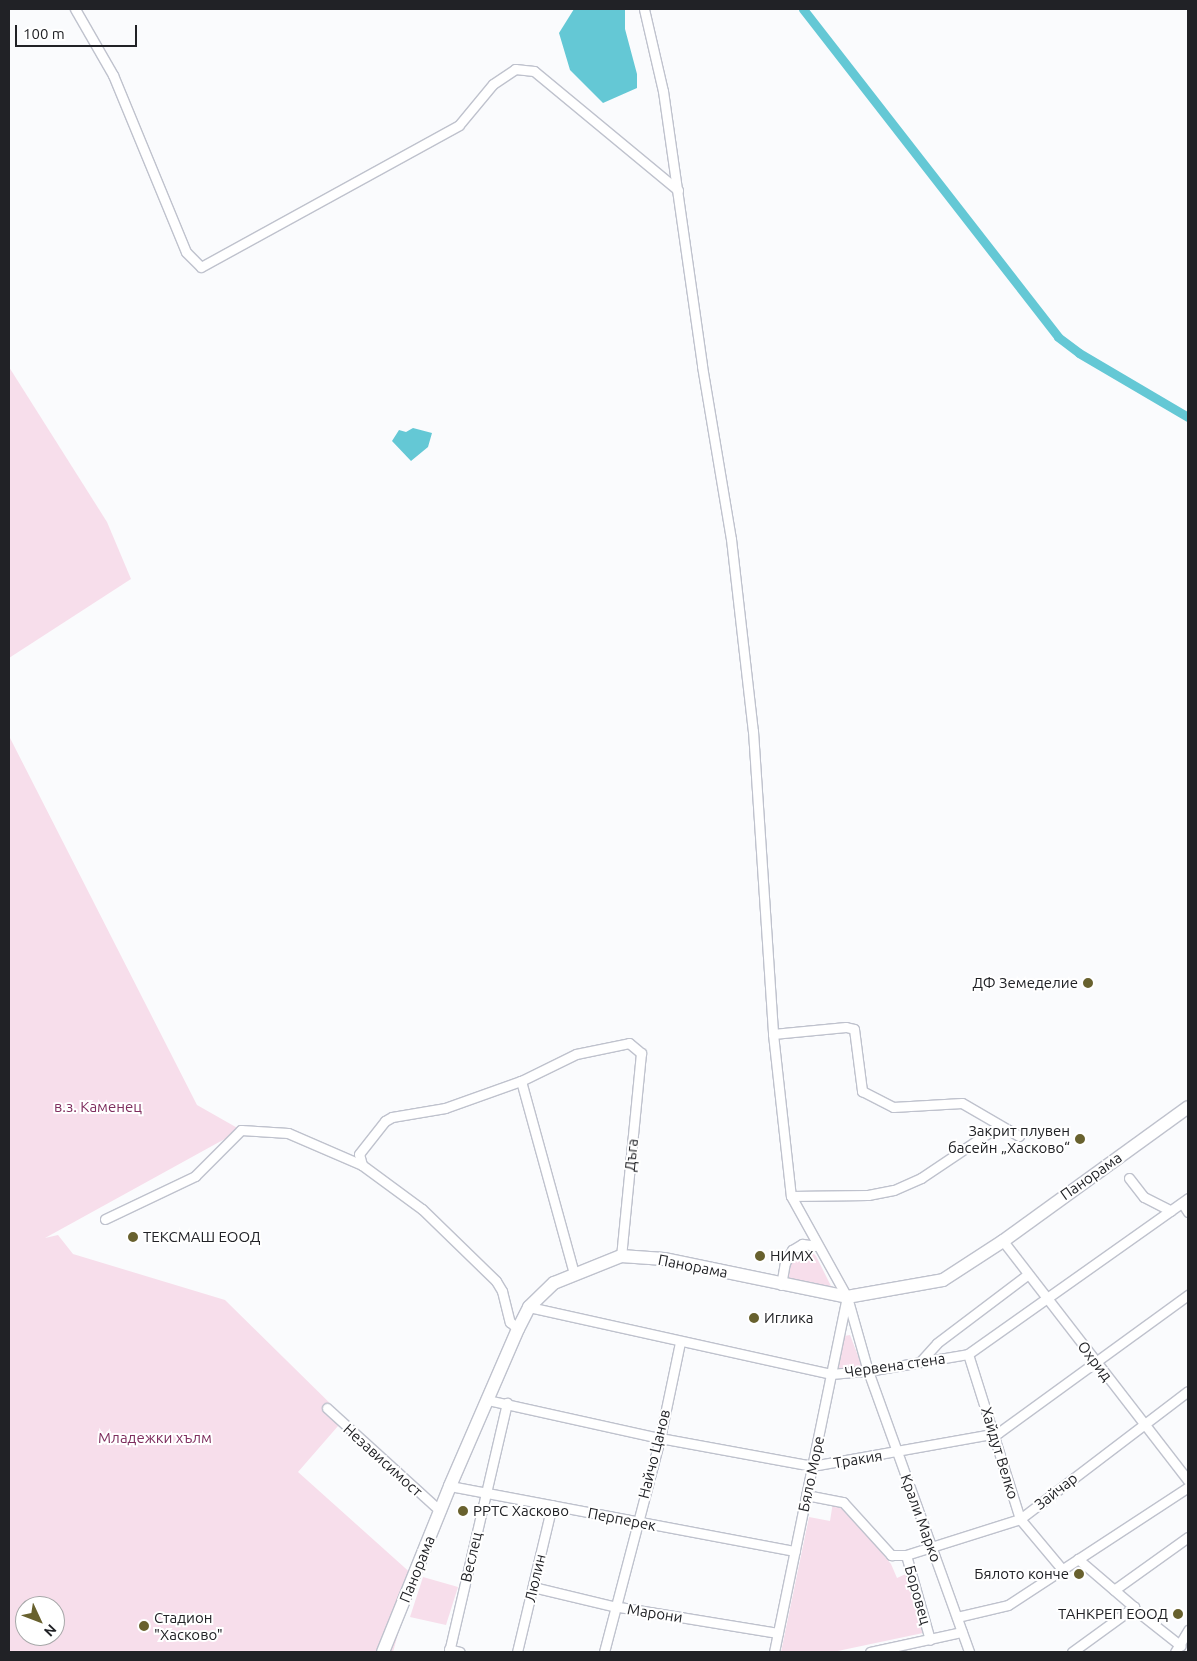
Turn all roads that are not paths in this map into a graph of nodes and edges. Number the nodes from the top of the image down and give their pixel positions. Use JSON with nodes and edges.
{"nodes":[{"id":1,"x":75,"y":9,"type":"edge"},
{"id":2,"x":644,"y":9,"type":"edge"},
{"id":3,"x":678,"y":190,"type":"junction"},
{"id":4,"x":773,"y":1034,"type":"junction"},
{"id":5,"x":521,"y":1081,"type":"junction"},
{"id":6,"x":1188,"y":1107,"type":"edge"},
{"id":7,"x":1004,"y":1130,"type":"junction"},
{"id":8,"x":1019,"y":1136,"type":"dead end"},
{"id":9,"x":362,"y":1164,"type":"junction"},
{"id":10,"x":1129,"y":1178,"type":"dead end"},
{"id":11,"x":791,"y":1196,"type":"junction"},
{"id":12,"x":1185,"y":1201,"type":"edge"},
{"id":13,"x":1171,"y":1210,"type":"junction"},
{"id":14,"x":1188,"y":1212,"type":"edge"},
{"id":15,"x":105,"y":1219,"type":"dead end"},
{"id":16,"x":1002,"y":1241,"type":"junction"},
{"id":17,"x":818,"y":1246,"type":"junction"},
{"id":18,"x":621,"y":1256,"type":"junction"},
{"id":19,"x":574,"y":1273,"type":"junction"},
{"id":20,"x":1027,"y":1275,"type":"junction"},
{"id":21,"x":781,"y":1285,"type":"junction"},
{"id":22,"x":1188,"y":1295,"type":"edge"},
{"id":23,"x":847,"y":1297,"type":"junction"},
{"id":24,"x":1048,"y":1298,"type":"junction"},
{"id":25,"x":529,"y":1307,"type":"junction"},
{"id":26,"x":518,"y":1329,"type":"junction"},
{"id":27,"x":680,"y":1342,"type":"junction"},
{"id":28,"x":968,"y":1354,"type":"junction"},
{"id":29,"x":1094,"y":1361,"type":"junction"},
{"id":30,"x":920,"y":1362,"type":"junction"},
{"id":31,"x":868,"y":1371,"type":"junction"},
{"id":32,"x":831,"y":1374,"type":"junction"},
{"id":33,"x":1188,"y":1391,"type":"edge"},
{"id":34,"x":488,"y":1400,"type":"junction"},
{"id":35,"x":507,"y":1404,"type":"junction"},
{"id":36,"x":327,"y":1408,"type":"dead end"},
{"id":37,"x":1144,"y":1423,"type":"junction"},
{"id":38,"x":995,"y":1434,"type":"junction"},
{"id":39,"x":660,"y":1438,"type":"junction"},
{"id":40,"x":897,"y":1453,"type":"junction"},
{"id":41,"x":812,"y":1466,"type":"junction"},
{"id":42,"x":1188,"y":1480,"type":"edge"},
{"id":43,"x":450,"y":1486,"type":"junction"},
{"id":44,"x":1188,"y":1487,"type":"edge"},
{"id":45,"x":486,"y":1492,"type":"junction"},
{"id":46,"x":806,"y":1495,"type":"junction"},
{"id":47,"x":552,"y":1505,"type":"junction"},
{"id":48,"x":440,"y":1511,"type":"junction"},
{"id":49,"x":1020,"y":1519,"type":"junction"},
{"id":50,"x":637,"y":1522,"type":"junction"},
{"id":51,"x":1188,"y":1536,"type":"edge"},
{"id":52,"x":932,"y":1548,"type":"junction"},
{"id":53,"x":795,"y":1551,"type":"junction"},
{"id":54,"x":906,"y":1555,"type":"junction"},
{"id":55,"x":1078,"y":1559,"type":"junction"},
{"id":56,"x":1062,"y":1569,"type":"junction"},
{"id":57,"x":532,"y":1587,"type":"junction"},
{"id":58,"x":1114,"y":1590,"type":"junction"},
{"id":59,"x":614,"y":1606,"type":"junction"},
{"id":60,"x":1143,"y":1616,"type":"dead end"},
{"id":61,"x":956,"y":1617,"type":"junction"},
{"id":62,"x":1188,"y":1630,"type":"edge"},
{"id":63,"x":962,"y":1632,"type":"junction"},
{"id":64,"x":778,"y":1633,"type":"junction"},
{"id":65,"x":930,"y":1640,"type":"junction"},
{"id":66,"x":1178,"y":1649,"type":"edge"},
{"id":67,"x":449,"y":1651,"type":"edge"},
{"id":68,"x":383,"y":1652,"type":"edge"},
{"id":69,"x":460,"y":1652,"type":"edge"},
{"id":70,"x":517,"y":1652,"type":"edge"},
{"id":71,"x":604,"y":1652,"type":"edge"},
{"id":72,"x":774,"y":1652,"type":"edge"},
{"id":73,"x":871,"y":1652,"type":"edge"},
{"id":74,"x":969,"y":1652,"type":"edge"},
{"id":75,"x":1072,"y":1652,"type":"edge"}],
"edges":[{"from":1,"to":3,"type":"street"},
{"from":2,"to":3,"type":"street"},
{"from":3,"to":4,"type":"street"},
{"from":4,"to":7,"type":"street"},
{"from":4,"to":11,"type":"street"},
{"from":5,"to":9,"type":"street"},
{"from":5,"to":18,"type":"street","name":"Дъга"},
{"from":5,"to":19,"type":"street"},
{"from":6,"to":16,"type":"street","name":"Панорама"},
{"from":7,"to":8,"type":"street"},
{"from":7,"to":11,"type":"street"},
{"from":9,"to":15,"type":"street"},
{"from":9,"to":26,"type":"street"},
{"from":10,"to":13,"type":"street"},
{"from":11,"to":17,"type":"street","name":"Крали Марко"},
{"from":12,"to":13,"type":"street","name":"Червена стена"},
{"from":12,"to":14,"type":"street"},
{"from":13,"to":24,"type":"street","name":"Червена стена"},
{"from":16,"to":20,"type":"street","name":"Охрид"},
{"from":16,"to":23,"type":"street","name":"Панорама"},
{"from":17,"to":21,"type":"street"},
{"from":17,"to":23,"type":"street","name":"Крали Марко"},
{"from":18,"to":19,"type":"street","name":"Панорама"},
{"from":18,"to":21,"type":"street","name":"Панорама"},
{"from":19,"to":25,"type":"street","name":"Панорама"},
{"from":20,"to":24,"type":"street","name":"Охрид"},
{"from":20,"to":30,"type":"street"},
{"from":21,"to":23,"type":"street","name":"Панорама"},
{"from":22,"to":29,"type":"street","name":"Тракия"},
{"from":23,"to":31,"type":"street","name":"Крали Марко"},
{"from":23,"to":32,"type":"street","name":"Бяло Море"},
{"from":24,"to":28,"type":"street","name":"Червена стена"},
{"from":24,"to":29,"type":"street","name":"Охрид"},
{"from":25,"to":26,"type":"street","name":"Панорама"},
{"from":25,"to":27,"type":"street","name":"Червена стена"},
{"from":26,"to":34,"type":"street","name":"Панорама"},
{"from":27,"to":32,"type":"street","name":"Червена стена"},
{"from":27,"to":39,"type":"street","name":"Найчо Цанов"},
{"from":28,"to":30,"type":"street","name":"Червена стена"},
{"from":28,"to":38,"type":"street","name":"Хайдут Велко"},
{"from":29,"to":37,"type":"street","name":"Охрид"},
{"from":29,"to":38,"type":"street","name":"Тракия"},
{"from":30,"to":31,"type":"street","name":"Червена стена"},
{"from":31,"to":32,"type":"street","name":"Червена стена"},
{"from":31,"to":40,"type":"street","name":"Крали Марко"},
{"from":32,"to":41,"type":"street","name":"Бяло Море"},
{"from":33,"to":37,"type":"street","name":"Зайчар"},
{"from":34,"to":35,"type":"street","name":"Тракия"},
{"from":34,"to":43,"type":"street","name":"Панорама"},
{"from":35,"to":39,"type":"street","name":"Тракия"},
{"from":35,"to":45,"type":"street","name":"Веслец"},
{"from":36,"to":48,"type":"street","name":"Независимост"},
{"from":37,"to":42,"type":"street","name":"Охрид"},
{"from":37,"to":49,"type":"street","name":"Зайчар"},
{"from":38,"to":40,"type":"street","name":"Тракия"},
{"from":38,"to":49,"type":"street","name":"Хайдут Велко"},
{"from":39,"to":41,"type":"street","name":"Тракия"},
{"from":39,"to":50,"type":"street","name":"Найчо Цанов"},
{"from":40,"to":41,"type":"street","name":"Тракия"},
{"from":40,"to":52,"type":"street","name":"Крали Марко"},
{"from":41,"to":46,"type":"street","name":"Бяло Море"},
{"from":43,"to":45,"type":"street","name":"Перперек"},
{"from":43,"to":48,"type":"street","name":"Панорама"},
{"from":44,"to":55,"type":"street"},
{"from":45,"to":47,"type":"street","name":"Перперек"},
{"from":45,"to":67,"type":"street","name":"Веслец"},
{"from":46,"to":53,"type":"street","name":"Бяло Море"},
{"from":46,"to":54,"type":"street","name":"Боровец"},
{"from":47,"to":50,"type":"street","name":"Перперек"},
{"from":47,"to":57,"type":"street","name":"Люлин"},
{"from":48,"to":68,"type":"street","name":"Панорама"},
{"from":49,"to":52,"type":"street","name":"Зайчар"},
{"from":49,"to":56,"type":"street","name":"Хайдут Велко"},
{"from":50,"to":53,"type":"street","name":"Перперек"},
{"from":50,"to":59,"type":"street","name":"Найчо Цанов"},
{"from":51,"to":58,"type":"street"},
{"from":52,"to":54,"type":"street","name":"Зайчар"},
{"from":52,"to":61,"type":"street","name":"Крали Марко"},
{"from":53,"to":64,"type":"street","name":"Бяло Море"},
{"from":54,"to":65,"type":"street","name":"Боровец"},
{"from":55,"to":56,"type":"street"},
{"from":55,"to":58,"type":"street"},
{"from":56,"to":61,"type":"street"},
{"from":57,"to":59,"type":"street","name":"Марони"},
{"from":57,"to":70,"type":"street","name":"Люлин"},
{"from":58,"to":75,"type":"street"},
{"from":59,"to":64,"type":"street","name":"Марони"},
{"from":59,"to":71,"type":"street","name":"Найчо Цанов"},
{"from":60,"to":66,"type":"street"},
{"from":61,"to":63,"type":"street","name":"Крали Марко"},
{"from":62,"to":66,"type":"street"},
{"from":63,"to":65,"type":"street"},
{"from":63,"to":74,"type":"street","name":"Крали Марко"},
{"from":64,"to":72,"type":"street","name":"Бяло Море"},
{"from":65,"to":73,"type":"street"},
{"from":67,"to":69,"type":"street"}]}
